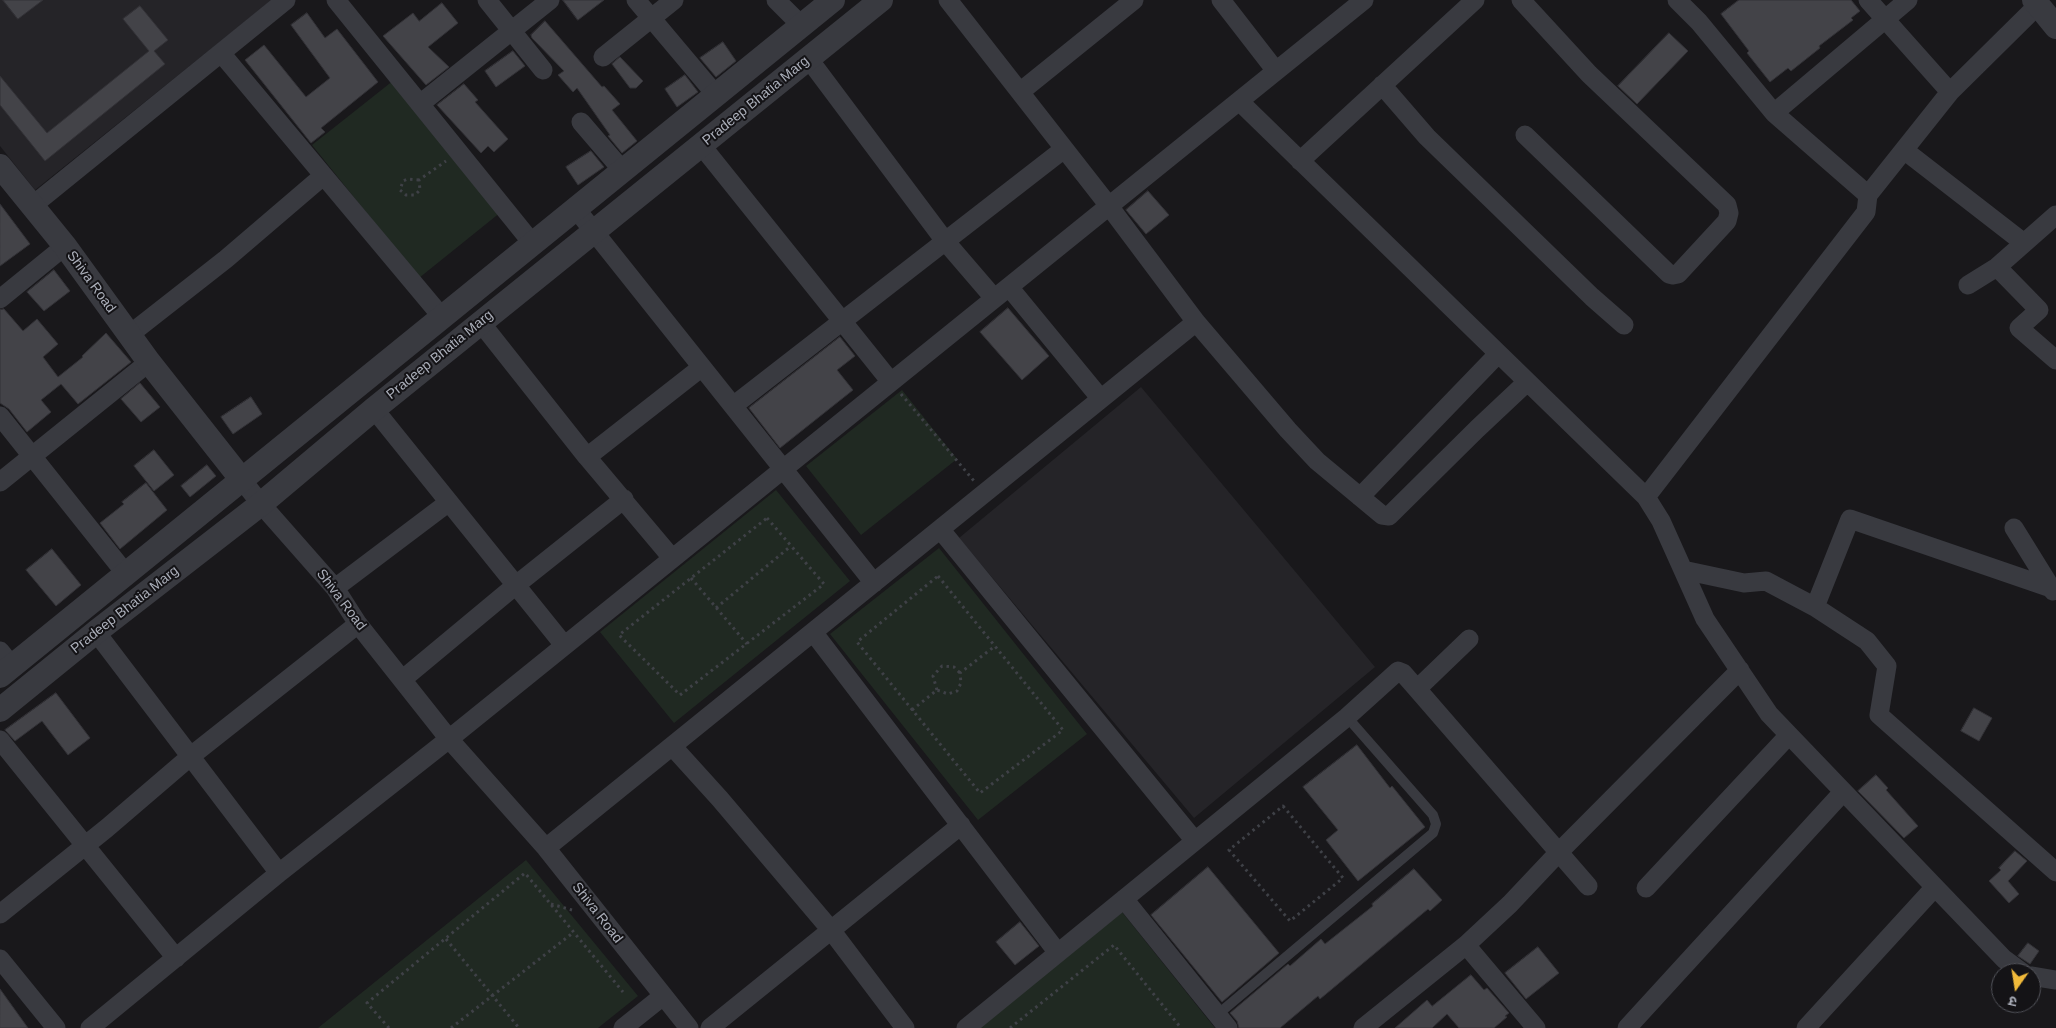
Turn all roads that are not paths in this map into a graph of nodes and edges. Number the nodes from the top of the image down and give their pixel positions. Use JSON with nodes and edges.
{"nodes":[{"id":1,"x":286,"y":0,"type":"edge"},
{"id":2,"x":336,"y":0,"type":"edge"},
{"id":3,"x":486,"y":0,"type":"edge"},
{"id":4,"x":550,"y":0,"type":"edge"},
{"id":5,"x":636,"y":0,"type":"edge"},
{"id":6,"x":674,"y":0,"type":"edge"},
{"id":7,"x":776,"y":0,"type":"edge"},
{"id":8,"x":834,"y":0,"type":"edge"},
{"id":9,"x":881,"y":0,"type":"edge"},
{"id":10,"x":948,"y":0,"type":"edge"},
{"id":11,"x":1134,"y":0,"type":"edge"},
{"id":12,"x":1221,"y":0,"type":"edge"},
{"id":13,"x":1364,"y":0,"type":"edge"},
{"id":14,"x":1475,"y":0,"type":"edge"},
{"id":15,"x":1521,"y":0,"type":"edge"},
{"id":16,"x":1677,"y":0,"type":"edge"},
{"id":17,"x":1868,"y":0,"type":"edge"},
{"id":18,"x":1908,"y":0,"type":"edge"},
{"id":19,"x":2036,"y":2,"type":"edge"},
{"id":20,"x":1114,"y":6,"type":"edge"},
{"id":21,"x":652,"y":19,"type":"junction"},
{"id":22,"x":1885,"y":20,"type":"junction"},
{"id":23,"x":802,"y":26,"type":"junction"},
{"id":24,"x":2056,"y":27,"type":"edge"},
{"id":25,"x":511,"y":31,"type":"junction"},
{"id":26,"x":221,"y":52,"type":"junction"},
{"id":27,"x":603,"y":57,"type":"dead end"},
{"id":28,"x":808,"y":58,"type":"junction"},
{"id":29,"x":543,"y":70,"type":"dead end"},
{"id":30,"x":1276,"y":71,"type":"junction"},
{"id":31,"x":1382,"y":85,"type":"junction"},
{"id":32,"x":1020,"y":92,"type":"junction"},
{"id":33,"x":1950,"y":92,"type":"junction"},
{"id":34,"x":716,"y":95,"type":"junction"},
{"id":35,"x":1239,"y":101,"type":"junction"},
{"id":36,"x":420,"y":104,"type":"junction"},
{"id":37,"x":1774,"y":113,"type":"junction"},
{"id":38,"x":581,"y":122,"type":"dead end"},
{"id":39,"x":1526,"y":135,"type":"dead end"},
{"id":40,"x":701,"y":145,"type":"junction"},
{"id":41,"x":1064,"y":148,"type":"junction"},
{"id":42,"x":1904,"y":150,"type":"junction"},
{"id":43,"x":1300,"y":161,"type":"junction"},
{"id":44,"x":0,"y":166,"type":"edge"},
{"id":45,"x":623,"y":171,"type":"junction"},
{"id":46,"x":323,"y":176,"type":"junction"},
{"id":47,"x":1868,"y":195,"type":"junction"},
{"id":48,"x":32,"y":206,"type":"junction"},
{"id":49,"x":1109,"y":206,"type":"junction"},
{"id":50,"x":576,"y":209,"type":"junction"},
{"id":51,"x":2056,"y":214,"type":"edge"},
{"id":52,"x":594,"y":231,"type":"junction"},
{"id":53,"x":945,"y":240,"type":"junction"},
{"id":54,"x":2024,"y":243,"type":"junction"},
{"id":55,"x":533,"y":244,"type":"junction"},
{"id":56,"x":65,"y":246,"type":"junction"},
{"id":57,"x":1998,"y":267,"type":"junction"},
{"id":58,"x":1968,"y":284,"type":"dead end"},
{"id":59,"x":1009,"y":286,"type":"junction"},
{"id":60,"x":994,"y":298,"type":"junction"},
{"id":61,"x":0,"y":299,"type":"edge"},
{"id":62,"x":442,"y":318,"type":"junction"},
{"id":63,"x":842,"y":322,"type":"junction"},
{"id":64,"x":1196,"y":322,"type":"junction"},
{"id":65,"x":481,"y":323,"type":"junction"},
{"id":66,"x":1624,"y":325,"type":"dead end"},
{"id":67,"x":129,"y":335,"type":"junction"},
{"id":68,"x":1497,"y":355,"type":"junction"},
{"id":69,"x":2056,"y":360,"type":"edge"},
{"id":70,"x":149,"y":362,"type":"junction"},
{"id":71,"x":702,"y":367,"type":"junction"},
{"id":72,"x":891,"y":382,"type":"junction"},
{"id":73,"x":1527,"y":382,"type":"junction"},
{"id":74,"x":1101,"y":399,"type":"junction"},
{"id":75,"x":733,"y":406,"type":"junction"},
{"id":76,"x":374,"y":409,"type":"junction"},
{"id":77,"x":0,"y":416,"type":"edge"},
{"id":78,"x":33,"y":456,"type":"junction"},
{"id":79,"x":588,"y":457,"type":"junction"},
{"id":80,"x":783,"y":469,"type":"junction"},
{"id":81,"x":242,"y":480,"type":"junction"},
{"id":82,"x":0,"y":482,"type":"edge"},
{"id":83,"x":1360,"y":497,"type":"junction"},
{"id":84,"x":1646,"y":498,"type":"junction"},
{"id":85,"x":624,"y":499,"type":"junction"},
{"id":86,"x":449,"y":502,"type":"junction"},
{"id":87,"x":261,"y":504,"type":"junction"},
{"id":88,"x":2014,"y":528,"type":"dead end"},
{"id":89,"x":940,"y":529,"type":"junction"},
{"id":90,"x":672,"y":558,"type":"junction"},
{"id":91,"x":1683,"y":570,"type":"junction"},
{"id":92,"x":126,"y":574,"type":"junction"},
{"id":93,"x":874,"y":583,"type":"junction"},
{"id":94,"x":516,"y":585,"type":"junction"},
{"id":95,"x":335,"y":588,"type":"junction"},
{"id":96,"x":2053,"y":592,"type":"edge"},
{"id":97,"x":1815,"y":607,"type":"junction"},
{"id":98,"x":358,"y":624,"type":"junction"},
{"id":99,"x":96,"y":632,"type":"junction"},
{"id":100,"x":813,"y":632,"type":"junction"},
{"id":101,"x":1469,"y":639,"type":"dead end"},
{"id":102,"x":564,"y":645,"type":"junction"},
{"id":103,"x":4,"y":665,"type":"edge"},
{"id":104,"x":1740,"y":670,"type":"junction"},
{"id":105,"x":403,"y":679,"type":"junction"},
{"id":106,"x":1417,"y":689,"type":"junction"},
{"id":107,"x":0,"y":710,"type":"edge"},
{"id":108,"x":1347,"y":717,"type":"junction"},
{"id":109,"x":1789,"y":735,"type":"junction"},
{"id":110,"x":449,"y":739,"type":"junction"},
{"id":111,"x":0,"y":740,"type":"edge"},
{"id":112,"x":672,"y":746,"type":"junction"},
{"id":113,"x":191,"y":756,"type":"junction"},
{"id":114,"x":1843,"y":792,"type":"junction"},
{"id":115,"x":961,"y":826,"type":"junction"},
{"id":116,"x":1196,"y":841,"type":"junction"},
{"id":117,"x":85,"y":845,"type":"junction"},
{"id":118,"x":546,"y":848,"type":"junction"},
{"id":119,"x":1560,"y":851,"type":"junction"},
{"id":120,"x":279,"y":872,"type":"junction"},
{"id":121,"x":2056,"y":872,"type":"edge"},
{"id":122,"x":1588,"y":886,"type":"dead end"},
{"id":123,"x":1935,"y":887,"type":"junction"},
{"id":124,"x":1646,"y":888,"type":"dead end"},
{"id":125,"x":1124,"y":899,"type":"junction"},
{"id":126,"x":0,"y":914,"type":"edge"},
{"id":127,"x":831,"y":930,"type":"junction"},
{"id":128,"x":1466,"y":945,"type":"junction"},
{"id":129,"x":1058,"y":953,"type":"junction"},
{"id":130,"x":176,"y":958,"type":"junction"},
{"id":131,"x":0,"y":959,"type":"edge"},
{"id":132,"x":2009,"y":963,"type":"edge"},
{"id":133,"x":2041,"y":978,"type":"edge"},
{"id":134,"x":2056,"y":980,"type":"edge"},
{"id":135,"x":663,"y":996,"type":"junction"},
{"id":136,"x":1223,"y":1021,"type":"edge"},
{"id":137,"x":1384,"y":1022,"type":"edge"},
{"id":138,"x":56,"y":1028,"type":"edge"},
{"id":139,"x":90,"y":1028,"type":"edge"},
{"id":140,"x":623,"y":1028,"type":"edge"},
{"id":141,"x":689,"y":1028,"type":"edge"},
{"id":142,"x":710,"y":1028,"type":"edge"},
{"id":143,"x":905,"y":1028,"type":"edge"},
{"id":144,"x":966,"y":1028,"type":"edge"},
{"id":145,"x":1363,"y":1028,"type":"edge"},
{"id":146,"x":1536,"y":1028,"type":"edge"},
{"id":147,"x":1627,"y":1028,"type":"edge"},
{"id":148,"x":1806,"y":1028,"type":"edge"}],
"edges":[{"from":1,"to":26,"type":"street"},
{"from":2,"to":36,"type":"street"},
{"from":3,"to":25,"type":"street"},
{"from":4,"to":25,"type":"street"},
{"from":5,"to":21,"type":"street"},
{"from":6,"to":21,"type":"street"},
{"from":7,"to":23,"type":"street"},
{"from":8,"to":23,"type":"street","name":"Pradeep Bhatia Marg"},
{"from":9,"to":28,"type":"street","name":"Pradeep Bhatia Marg"},
{"from":10,"to":32,"type":"street"},
{"from":11,"to":20,"type":"street"},
{"from":12,"to":30,"type":"street"},
{"from":13,"to":30,"type":"street"},
{"from":14,"to":31,"type":"street"},
{"from":15,"to":39,"type":"street"},
{"from":16,"to":37,"type":"street"},
{"from":17,"to":22,"type":"street"},
{"from":18,"to":22,"type":"street"},
{"from":19,"to":24,"type":"street"},
{"from":19,"to":33,"type":"street"},
{"from":20,"to":32,"type":"street"},
{"from":21,"to":27,"type":"street"},
{"from":21,"to":34,"type":"street"},
{"from":22,"to":33,"type":"street"},
{"from":22,"to":37,"type":"street"},
{"from":23,"to":34,"type":"street","name":"Pradeep Bhatia Marg"},
{"from":25,"to":29,"type":"street"},
{"from":25,"to":36,"type":"street"},
{"from":26,"to":46,"type":"street"},
{"from":26,"to":48,"type":"street"},
{"from":28,"to":40,"type":"street","name":"Pradeep Bhatia Marg"},
{"from":28,"to":53,"type":"street"},
{"from":30,"to":35,"type":"street"},
{"from":31,"to":43,"type":"street"},
{"from":31,"to":66,"type":"street"},
{"from":32,"to":41,"type":"street"},
{"from":33,"to":42,"type":"street"},
{"from":34,"to":45,"type":"street","name":"Pradeep Bhatia Marg"},
{"from":35,"to":43,"type":"street"},
{"from":35,"to":49,"type":"street"},
{"from":36,"to":55,"type":"street"},
{"from":37,"to":47,"type":"street"},
{"from":38,"to":45,"type":"street"},
{"from":40,"to":52,"type":"street","name":"Pradeep Bhatia Marg"},
{"from":40,"to":63,"type":"street"},
{"from":41,"to":49,"type":"street"},
{"from":41,"to":53,"type":"street"},
{"from":42,"to":47,"type":"street"},
{"from":42,"to":54,"type":"street"},
{"from":43,"to":68,"type":"street"},
{"from":44,"to":48,"type":"street","name":"Shiva Road"},
{"from":45,"to":50,"type":"street","name":"Pradeep Bhatia Marg"},
{"from":46,"to":62,"type":"street"},
{"from":46,"to":67,"type":"street"},
{"from":47,"to":84,"type":"street"},
{"from":48,"to":56,"type":"street","name":"Shiva Road"},
{"from":49,"to":59,"type":"street"},
{"from":49,"to":64,"type":"street"},
{"from":50,"to":52,"type":"street"},
{"from":50,"to":55,"type":"street","name":"Pradeep Bhatia Marg"},
{"from":51,"to":54,"type":"street"},
{"from":52,"to":65,"type":"street","name":"Pradeep Bhatia Marg"},
{"from":52,"to":71,"type":"street"},
{"from":53,"to":60,"type":"street"},
{"from":53,"to":63,"type":"street"},
{"from":54,"to":57,"type":"street"},
{"from":55,"to":62,"type":"street","name":"Pradeep Bhatia Marg"},
{"from":56,"to":61,"type":"street"},
{"from":56,"to":67,"type":"street","name":"Shiva Road"},
{"from":57,"to":58,"type":"street"},
{"from":57,"to":69,"type":"street"},
{"from":59,"to":60,"type":"street"},
{"from":59,"to":74,"type":"street"},
{"from":60,"to":72,"type":"street"},
{"from":62,"to":81,"type":"street","name":"Pradeep Bhatia Marg"},
{"from":63,"to":72,"type":"street"},
{"from":63,"to":75,"type":"street"},
{"from":64,"to":74,"type":"street"},
{"from":64,"to":83,"type":"street"},
{"from":65,"to":76,"type":"street","name":"Pradeep Bhatia Marg"},
{"from":65,"to":79,"type":"street"},
{"from":67,"to":70,"type":"street","name":"Shiva Road"},
{"from":68,"to":73,"type":"street"},
{"from":68,"to":83,"type":"street"},
{"from":70,"to":78,"type":"street"},
{"from":70,"to":81,"type":"street","name":"Shiva Road"},
{"from":71,"to":75,"type":"street"},
{"from":71,"to":79,"type":"street"},
{"from":72,"to":80,"type":"street"},
{"from":73,"to":83,"type":"street"},
{"from":73,"to":84,"type":"street"},
{"from":74,"to":89,"type":"street"},
{"from":75,"to":80,"type":"street"},
{"from":76,"to":86,"type":"street"},
{"from":76,"to":87,"type":"street","name":"Pradeep Bhatia Marg"},
{"from":77,"to":78,"type":"street"},
{"from":78,"to":82,"type":"street"},
{"from":78,"to":92,"type":"street"},
{"from":79,"to":85,"type":"street"},
{"from":80,"to":90,"type":"street"},
{"from":80,"to":93,"type":"street"},
{"from":81,"to":87,"type":"street","name":"Shiva Road"},
{"from":81,"to":92,"type":"street","name":"Pradeep Bhatia Marg"},
{"from":84,"to":91,"type":"street"},
{"from":85,"to":90,"type":"street"},
{"from":85,"to":94,"type":"street"},
{"from":86,"to":94,"type":"street"},
{"from":86,"to":95,"type":"street"},
{"from":87,"to":95,"type":"street","name":"Shiva Road"},
{"from":87,"to":99,"type":"street","name":"Pradeep Bhatia Marg"},
{"from":88,"to":96,"type":"street"},
{"from":89,"to":93,"type":"street"},
{"from":89,"to":116,"type":"street"},
{"from":90,"to":102,"type":"street"},
{"from":91,"to":97,"type":"street"},
{"from":91,"to":104,"type":"street"},
{"from":92,"to":103,"type":"street","name":"Pradeep Bhatia Marg"},
{"from":93,"to":100,"type":"street"},
{"from":94,"to":102,"type":"street"},
{"from":94,"to":105,"type":"street"},
{"from":95,"to":98,"type":"street","name":"Shiva Road"},
{"from":96,"to":97,"type":"street"},
{"from":97,"to":121,"type":"street"},
{"from":98,"to":105,"type":"street","name":"Shiva Road"},
{"from":98,"to":113,"type":"street"},
{"from":99,"to":107,"type":"street","name":"Pradeep Bhatia Marg"},
{"from":99,"to":113,"type":"street"},
{"from":100,"to":112,"type":"street"},
{"from":100,"to":115,"type":"street"},
{"from":101,"to":106,"type":"street"},
{"from":102,"to":110,"type":"street"},
{"from":104,"to":109,"type":"street"},
{"from":104,"to":119,"type":"street"},
{"from":105,"to":110,"type":"street","name":"Shiva Road"},
{"from":106,"to":108,"type":"street"},
{"from":106,"to":119,"type":"street"},
{"from":108,"to":116,"type":"street"},
{"from":108,"to":136,"type":"lane"},
{"from":109,"to":114,"type":"street"},
{"from":109,"to":124,"type":"street"},
{"from":110,"to":118,"type":"street","name":"Shiva Road"},
{"from":110,"to":120,"type":"street"},
{"from":111,"to":117,"type":"street"},
{"from":112,"to":118,"type":"street"},
{"from":112,"to":127,"type":"street"},
{"from":113,"to":117,"type":"street"},
{"from":113,"to":120,"type":"street"},
{"from":114,"to":123,"type":"street"},
{"from":114,"to":147,"type":"street"},
{"from":115,"to":127,"type":"street"},
{"from":115,"to":129,"type":"street"},
{"from":116,"to":125,"type":"street"},
{"from":117,"to":126,"type":"street"},
{"from":117,"to":130,"type":"street"},
{"from":118,"to":135,"type":"street","name":"Shiva Road"},
{"from":119,"to":122,"type":"street"},
{"from":119,"to":128,"type":"street"},
{"from":120,"to":130,"type":"street"},
{"from":123,"to":132,"type":"street"},
{"from":123,"to":148,"type":"street"},
{"from":125,"to":129,"type":"street"},
{"from":125,"to":136,"type":"street"},
{"from":127,"to":142,"type":"street"},
{"from":127,"to":143,"type":"street"},
{"from":128,"to":137,"type":"street"},
{"from":128,"to":146,"type":"street"},
{"from":129,"to":144,"type":"street"},
{"from":130,"to":139,"type":"street"},
{"from":131,"to":138,"type":"street"},
{"from":133,"to":134,"type":"street"},
{"from":135,"to":140,"type":"street"},
{"from":135,"to":141,"type":"street","name":"Shiva Road"},
{"from":137,"to":145,"type":"street"}]}
